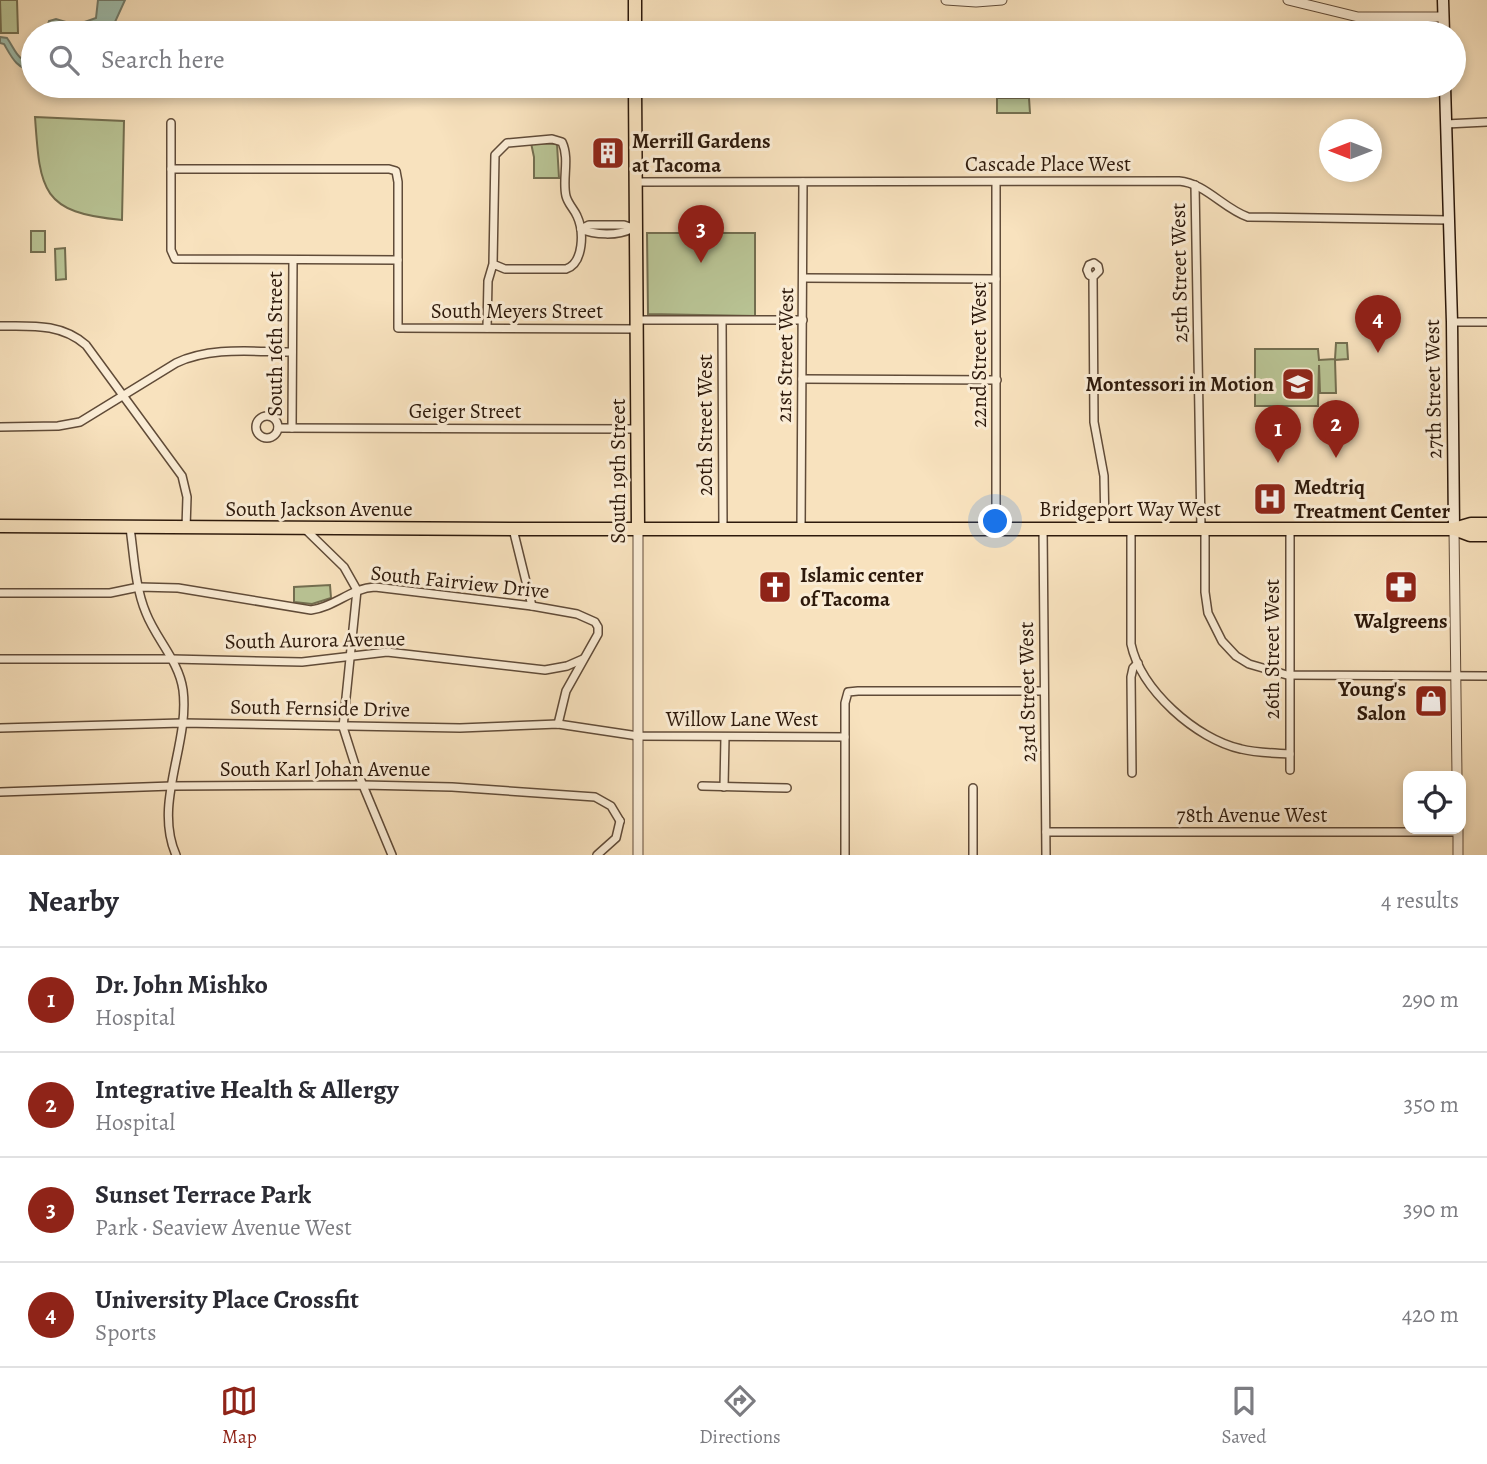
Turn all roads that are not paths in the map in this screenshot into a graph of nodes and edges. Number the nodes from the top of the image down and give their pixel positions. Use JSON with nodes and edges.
{"nodes":[{"id":1,"x":635,"y":0,"type":"edge"},
{"id":2,"x":946,"y":0,"type":"edge"},
{"id":3,"x":1002,"y":0,"type":"edge"},
{"id":4,"x":1288,"y":0,"type":"edge"},
{"id":5,"x":1443,"y":0,"type":"edge"},
{"id":6,"x":1443,"y":17,"type":"junction"},
{"id":7,"x":635,"y":21,"type":"edge"},
{"id":8,"x":1443,"y":21,"type":"edge"},
{"id":9,"x":635,"y":98,"type":"edge"},
{"id":10,"x":1445,"y":98,"type":"edge"},
{"id":11,"x":1487,"y":122,"type":"edge"},
{"id":12,"x":171,"y":123,"type":"dead end"},
{"id":13,"x":1446,"y":124,"type":"junction"},
{"id":14,"x":171,"y":169,"type":"junction"},
{"id":15,"x":636,"y":182,"type":"junction"},
{"id":16,"x":803,"y":182,"type":"junction"},
{"id":17,"x":996,"y":182,"type":"junction"},
{"id":18,"x":1195,"y":185,"type":"junction"},
{"id":19,"x":1449,"y":220,"type":"junction"},
{"id":20,"x":581,"y":229,"type":"junction"},
{"id":21,"x":634,"y":229,"type":"junction"},
{"id":22,"x":293,"y":260,"type":"junction"},
{"id":23,"x":398,"y":260,"type":"junction"},
{"id":24,"x":493,"y":264,"type":"junction"},
{"id":25,"x":1093,"y":277,"type":"dead end"},
{"id":26,"x":803,"y":278,"type":"junction"},
{"id":27,"x":996,"y":279,"type":"junction"},
{"id":28,"x":803,"y":320,"type":"junction"},
{"id":29,"x":722,"y":321,"type":"junction"},
{"id":30,"x":1452,"y":322,"type":"junction"},
{"id":31,"x":1487,"y":322,"type":"edge"},
{"id":32,"x":637,"y":324,"type":"junction"},
{"id":33,"x":0,"y":326,"type":"edge"},
{"id":34,"x":487,"y":328,"type":"junction"},
{"id":35,"x":292,"y":352,"type":"junction"},
{"id":36,"x":802,"y":379,"type":"junction"},
{"id":37,"x":997,"y":380,"type":"junction"},
{"id":38,"x":125,"y":396,"type":"junction"},
{"id":39,"x":0,"y":427,"type":"edge"},
{"id":40,"x":278,"y":428,"type":"dead end"},
{"id":41,"x":292,"y":428,"type":"junction"},
{"id":42,"x":637,"y":429,"type":"junction"},
{"id":43,"x":1487,"y":524,"type":"edge"},
{"id":44,"x":0,"y":526,"type":"edge"},
{"id":45,"x":130,"y":528,"type":"junction"},
{"id":46,"x":187,"y":528,"type":"junction"},
{"id":47,"x":305,"y":528,"type":"junction"},
{"id":48,"x":996,"y":528,"type":"junction"},
{"id":49,"x":1043,"y":528,"type":"junction"},
{"id":50,"x":1105,"y":528,"type":"junction"},
{"id":51,"x":1131,"y":528,"type":"junction"},
{"id":52,"x":1203,"y":528,"type":"junction"},
{"id":53,"x":1290,"y":528,"type":"junction"},
{"id":54,"x":513,"y":529,"type":"junction"},
{"id":55,"x":638,"y":529,"type":"junction"},
{"id":56,"x":723,"y":529,"type":"junction"},
{"id":57,"x":801,"y":529,"type":"junction"},
{"id":58,"x":1454,"y":529,"type":"junction"},
{"id":59,"x":1487,"y":535,"type":"edge"},
{"id":60,"x":139,"y":587,"type":"junction"},
{"id":61,"x":357,"y":590,"type":"junction"},
{"id":62,"x":0,"y":593,"type":"edge"},
{"id":63,"x":532,"y":606,"type":"junction"},
{"id":64,"x":351,"y":657,"type":"junction"},
{"id":65,"x":585,"y":658,"type":"junction"},
{"id":66,"x":172,"y":659,"type":"junction"},
{"id":67,"x":0,"y":660,"type":"edge"},
{"id":68,"x":1138,"y":663,"type":"junction"},
{"id":69,"x":1290,"y":675,"type":"junction"},
{"id":70,"x":1455,"y":676,"type":"junction"},
{"id":71,"x":1487,"y":676,"type":"edge"},
{"id":72,"x":1044,"y":691,"type":"junction"},
{"id":73,"x":182,"y":723,"type":"junction"},
{"id":74,"x":558,"y":724,"type":"junction"},
{"id":75,"x":344,"y":726,"type":"junction"},
{"id":76,"x":0,"y":728,"type":"edge"},
{"id":77,"x":638,"y":736,"type":"junction"},
{"id":78,"x":725,"y":737,"type":"junction"},
{"id":79,"x":845,"y":737,"type":"junction"},
{"id":80,"x":1290,"y":754,"type":"junction"},
{"id":81,"x":1290,"y":770,"type":"dead end"},
{"id":82,"x":1457,"y":771,"type":"edge"},
{"id":83,"x":1132,"y":773,"type":"dead end"},
{"id":84,"x":363,"y":785,"type":"junction"},
{"id":85,"x":172,"y":786,"type":"junction"},
{"id":86,"x":702,"y":786,"type":"dead end"},
{"id":87,"x":724,"y":786,"type":"junction"},
{"id":88,"x":788,"y":788,"type":"dead end"},
{"id":89,"x":973,"y":788,"type":"dead end"},
{"id":90,"x":0,"y":792,"type":"edge"},
{"id":91,"x":620,"y":821,"type":"junction"},
{"id":92,"x":638,"y":821,"type":"junction"},
{"id":93,"x":1403,"y":831,"type":"edge"},
{"id":94,"x":1046,"y":832,"type":"junction"},
{"id":95,"x":1458,"y":834,"type":"edge"},
{"id":96,"x":176,"y":855,"type":"edge"},
{"id":97,"x":392,"y":855,"type":"edge"},
{"id":98,"x":597,"y":855,"type":"edge"},
{"id":99,"x":638,"y":855,"type":"edge"},
{"id":100,"x":845,"y":855,"type":"edge"},
{"id":101,"x":973,"y":855,"type":"edge"},
{"id":102,"x":1046,"y":855,"type":"edge"},
{"id":103,"x":1458,"y":855,"type":"edge"}],
"edges":[{"from":1,"to":7,"type":"main road"},
{"from":2,"to":3,"type":"street"},
{"from":4,"to":6,"type":"street"},
{"from":5,"to":6,"type":"main road"},
{"from":6,"to":8,"type":"main road"},
{"from":9,"to":15,"type":"main road","name":"South 19th Street"},
{"from":10,"to":13,"type":"main road","name":"27th Street West"},
{"from":11,"to":13,"type":"street"},
{"from":12,"to":14,"type":"street"},
{"from":13,"to":19,"type":"main road","name":"27th Street West"},
{"from":14,"to":22,"type":"street"},
{"from":14,"to":23,"type":"street"},
{"from":15,"to":16,"type":"street","name":"Cascade Place West"},
{"from":15,"to":21,"type":"main road","name":"South 19th Street"},
{"from":16,"to":17,"type":"street","name":"Cascade Place West"},
{"from":16,"to":26,"type":"street","name":"21st Street West"},
{"from":17,"to":18,"type":"street","name":"Cascade Place West"},
{"from":17,"to":27,"type":"street","name":"22nd Street West"},
{"from":18,"to":19,"type":"street","name":"Cascade Place West"},
{"from":18,"to":52,"type":"street","name":"25th Street West"},
{"from":19,"to":30,"type":"main road","name":"27th Street West"},
{"from":20,"to":21,"type":"street"},
{"from":20,"to":24,"type":"street"},
{"from":20,"to":24,"type":"street"},
{"from":21,"to":32,"type":"main road","name":"South 19th Street"},
{"from":22,"to":23,"type":"street"},
{"from":22,"to":35,"type":"street","name":"South 16th Street"},
{"from":23,"to":34,"type":"street","name":"South Meyers Street"},
{"from":24,"to":34,"type":"street"},
{"from":25,"to":50,"type":"street"},
{"from":26,"to":27,"type":"street"},
{"from":26,"to":28,"type":"street","name":"21st Street West"},
{"from":27,"to":37,"type":"street","name":"22nd Street West"},
{"from":28,"to":29,"type":"street","name":"South Meyers Street"},
{"from":28,"to":36,"type":"street","name":"21st Street West"},
{"from":29,"to":32,"type":"street","name":"South Meyers Street"},
{"from":29,"to":56,"type":"street","name":"20th Street West"},
{"from":30,"to":31,"type":"street"},
{"from":30,"to":58,"type":"main road","name":"27th Street West"},
{"from":32,"to":34,"type":"street","name":"South Meyers Street"},
{"from":32,"to":42,"type":"main road","name":"South 19th Street"},
{"from":33,"to":38,"type":"street"},
{"from":35,"to":38,"type":"street"},
{"from":35,"to":41,"type":"street","name":"South 16th Street"},
{"from":36,"to":37,"type":"street"},
{"from":36,"to":57,"type":"street","name":"21st Street West"},
{"from":37,"to":48,"type":"street","name":"22nd Street West"},
{"from":38,"to":39,"type":"street"},
{"from":38,"to":46,"type":"street"},
{"from":40,"to":41,"type":"street","name":"Geiger Street"},
{"from":41,"to":42,"type":"street","name":"Geiger Street"},
{"from":42,"to":55,"type":"main road","name":"South 19th Street"},
{"from":43,"to":58,"type":"main road","name":"Bridgeport Way West"},
{"from":44,"to":45,"type":"main road","name":"South Jackson Avenue"},
{"from":45,"to":46,"type":"main road","name":"South Jackson Avenue"},
{"from":45,"to":60,"type":"street"},
{"from":46,"to":47,"type":"main road","name":"South Jackson Avenue"},
{"from":47,"to":54,"type":"main road","name":"South Jackson Avenue"},
{"from":47,"to":61,"type":"street"},
{"from":48,"to":49,"type":"main road","name":"Bridgeport Way West"},
{"from":48,"to":57,"type":"main road","name":"Bridgeport Way West"},
{"from":49,"to":50,"type":"main road","name":"Bridgeport Way West"},
{"from":49,"to":72,"type":"street","name":"23rd Street West"},
{"from":50,"to":51,"type":"main road","name":"Bridgeport Way West"},
{"from":51,"to":52,"type":"main road","name":"Bridgeport Way West"},
{"from":51,"to":68,"type":"street"},
{"from":52,"to":53,"type":"main road","name":"Bridgeport Way West"},
{"from":52,"to":69,"type":"street","name":"25th Street West"},
{"from":53,"to":58,"type":"main road","name":"Bridgeport Way West"},
{"from":53,"to":69,"type":"street","name":"26th Street West"},
{"from":54,"to":55,"type":"main road","name":"South Jackson Avenue"},
{"from":54,"to":63,"type":"street"},
{"from":55,"to":56,"type":"main road","name":"Bridgeport Way West"},
{"from":55,"to":77,"type":"street","name":"South 19th Street"},
{"from":56,"to":57,"type":"main road","name":"Bridgeport Way West"},
{"from":58,"to":59,"type":"main road","name":"Bridgeport Way West"},
{"from":58,"to":70,"type":"street","name":"27th Street West"},
{"from":60,"to":61,"type":"street","name":"South Fairview Drive"},
{"from":60,"to":62,"type":"street","name":"South Fairview Drive"},
{"from":60,"to":66,"type":"street"},
{"from":61,"to":63,"type":"street","name":"South Fairview Drive"},
{"from":61,"to":64,"type":"street"},
{"from":63,"to":65,"type":"street","name":"South Fairview Drive"},
{"from":64,"to":65,"type":"street","name":"South Aurora Avenue"},
{"from":64,"to":66,"type":"street","name":"South Aurora Avenue"},
{"from":64,"to":75,"type":"street"},
{"from":65,"to":74,"type":"street"},
{"from":66,"to":67,"type":"street","name":"South Aurora Avenue"},
{"from":66,"to":73,"type":"street"},
{"from":68,"to":80,"type":"street"},
{"from":68,"to":83,"type":"street"},
{"from":69,"to":70,"type":"street","name":"25th Street West"},
{"from":69,"to":80,"type":"street","name":"26th Street West"},
{"from":70,"to":71,"type":"street","name":"25th Street West"},
{"from":70,"to":82,"type":"street","name":"27th Street West"},
{"from":72,"to":79,"type":"street"},
{"from":72,"to":94,"type":"street","name":"23rd Street West"},
{"from":73,"to":75,"type":"street","name":"South Fernside Drive"},
{"from":73,"to":76,"type":"street","name":"South Fernside Drive"},
{"from":73,"to":85,"type":"street"},
{"from":74,"to":75,"type":"street","name":"South Fernside Drive"},
{"from":74,"to":77,"type":"street","name":"South Fernside Drive"},
{"from":75,"to":84,"type":"street"},
{"from":77,"to":78,"type":"street","name":"Willow Lane West"},
{"from":77,"to":92,"type":"street","name":"South 19th Street"},
{"from":78,"to":79,"type":"street","name":"Willow Lane West"},
{"from":78,"to":87,"type":"street"},
{"from":79,"to":100,"type":"street"},
{"from":80,"to":81,"type":"street","name":"26th Street West"},
{"from":84,"to":85,"type":"street","name":"South Karl Johan Avenue"},
{"from":84,"to":91,"type":"street","name":"South Karl Johan Avenue"},
{"from":84,"to":97,"type":"street"},
{"from":85,"to":90,"type":"street","name":"South Karl Johan Avenue"},
{"from":85,"to":96,"type":"street"},
{"from":86,"to":87,"type":"street"},
{"from":87,"to":88,"type":"street"},
{"from":89,"to":101,"type":"street"},
{"from":91,"to":92,"type":"street"},
{"from":91,"to":98,"type":"street"},
{"from":92,"to":99,"type":"street","name":"South 19th Street"},
{"from":93,"to":94,"type":"street","name":"78th Avenue West"},
{"from":94,"to":102,"type":"street","name":"23rd Street West"},
{"from":95,"to":103,"type":"street"}]}
